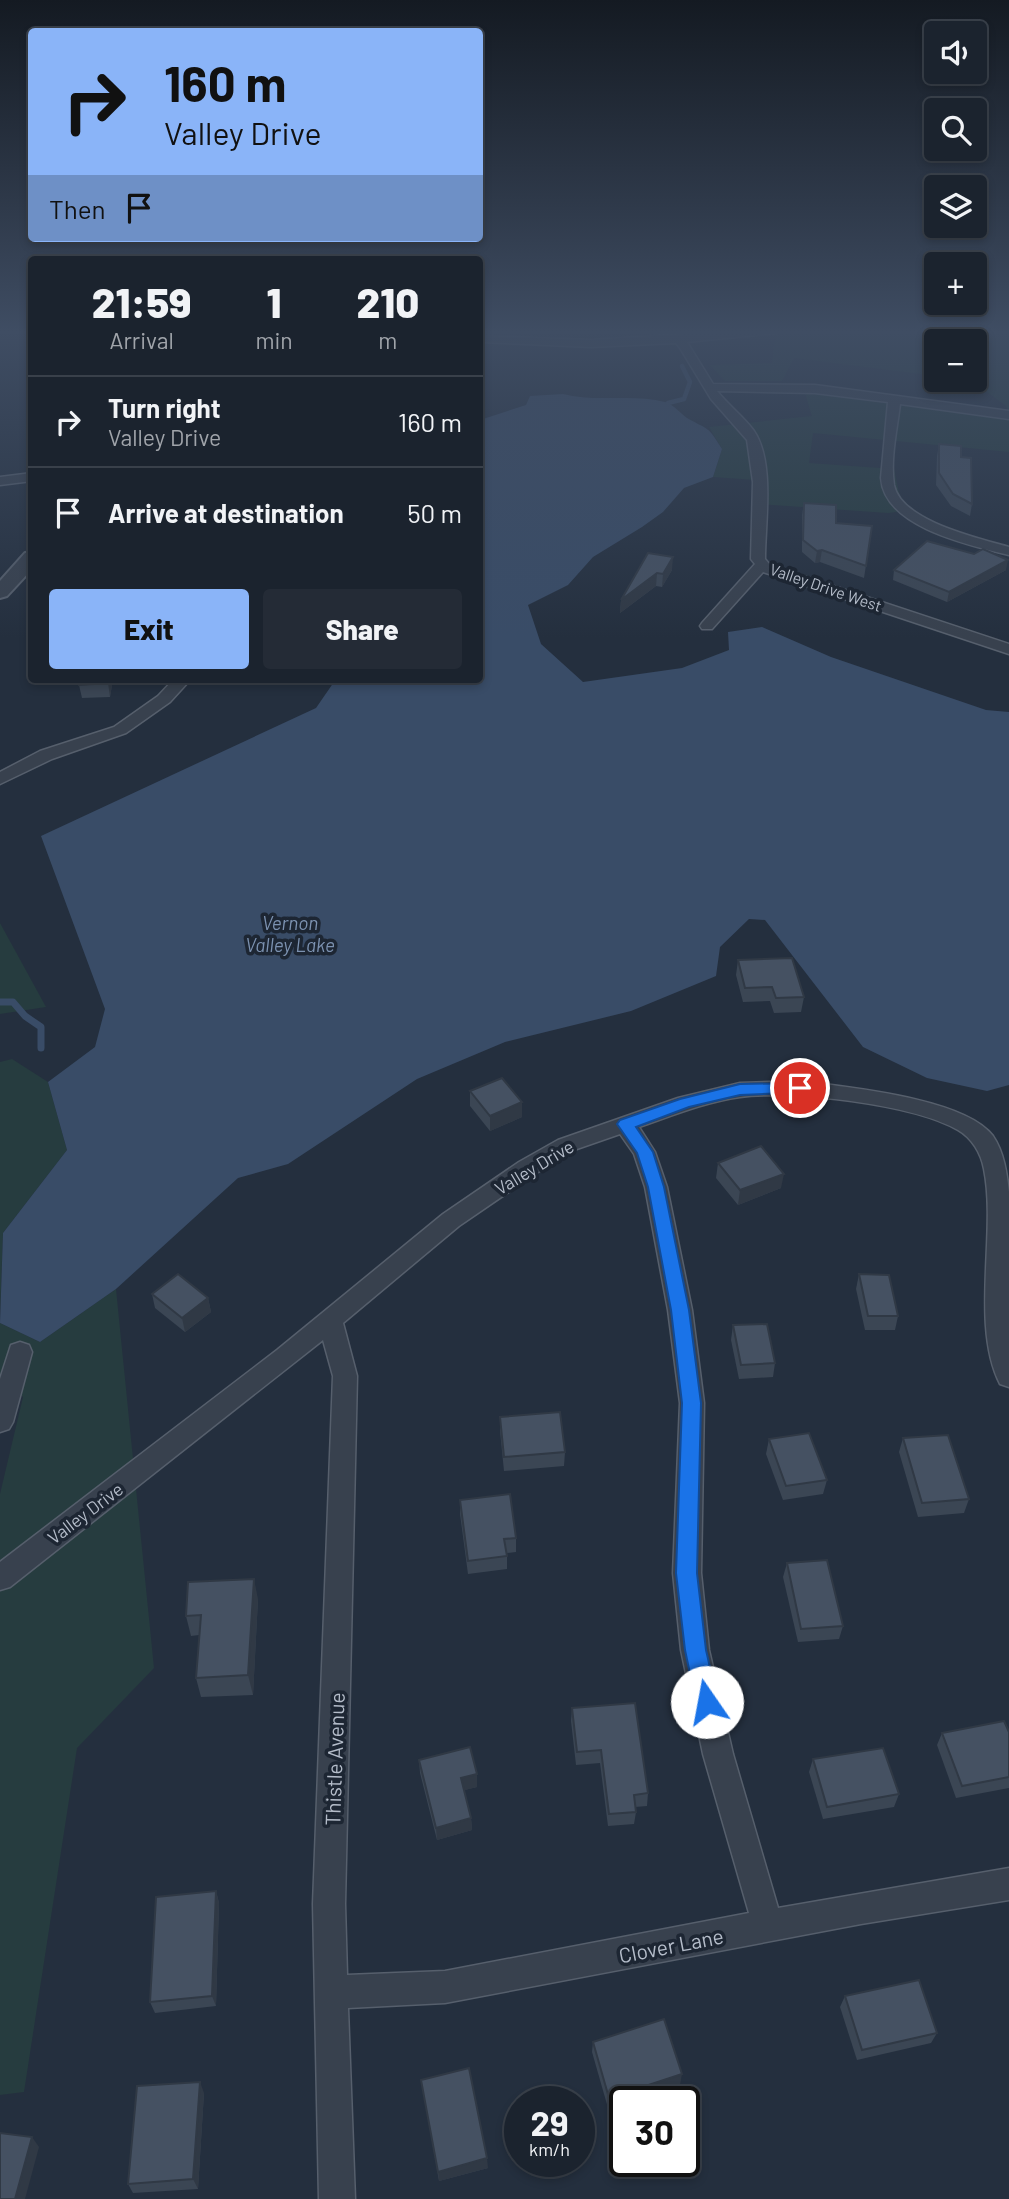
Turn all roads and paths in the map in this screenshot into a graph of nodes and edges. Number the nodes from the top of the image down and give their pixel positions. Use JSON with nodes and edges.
{"nodes":[{"id":1,"x":746,"y":433,"type":"edge"},
{"id":2,"x":892,"y":433,"type":"edge"},
{"id":3,"x":28,"y":478,"type":"edge"},
{"id":4,"x":0,"y":481,"type":"edge"},
{"id":5,"x":1009,"y":551,"type":"edge"},
{"id":6,"x":28,"y":561,"type":"edge"},
{"id":7,"x":762,"y":564,"type":"junction"},
{"id":8,"x":0,"y":592,"type":"edge"},
{"id":9,"x":707,"y":626,"type":"dead end"},
{"id":10,"x":1009,"y":649,"type":"edge"},
{"id":11,"x":179,"y":683,"type":"edge"},
{"id":12,"x":0,"y":779,"type":"edge"},
{"id":13,"x":625,"y":1124,"type":"junction"},
{"id":14,"x":330,"y":1320,"type":"junction"},
{"id":15,"x":20,"y":1352,"type":"dead end"},
{"id":16,"x":1009,"y":1377,"type":"edge"},
{"id":17,"x":0,"y":1422,"type":"edge"},
{"id":18,"x":0,"y":1578,"type":"edge"},
{"id":19,"x":1009,"y":1884,"type":"edge"},
{"id":20,"x":768,"y":1926,"type":"junction"},
{"id":21,"x":331,"y":1992,"type":"junction"},
{"id":22,"x":337,"y":2199,"type":"edge"}],
"edges":[{"from":1,"to":7,"type":"street","name":"Valley Drive West"},
{"from":2,"to":5,"type":"street"},
{"from":3,"to":4,"type":"street"},
{"from":6,"to":8,"type":"street"},
{"from":7,"to":9,"type":"street"},
{"from":7,"to":10,"type":"street","name":"Valley Drive West"},
{"from":11,"to":12,"type":"street"},
{"from":13,"to":14,"type":"street","name":"Valley Drive"},
{"from":13,"to":16,"type":"street","name":"Valley Drive"},
{"from":13,"to":20,"type":"street"},
{"from":14,"to":18,"type":"street","name":"Valley Drive"},
{"from":14,"to":21,"type":"street","name":"Thistle Avenue"},
{"from":15,"to":17,"type":"street"},
{"from":19,"to":20,"type":"street","name":"Clover Lane"},
{"from":20,"to":21,"type":"street","name":"Clover Lane"},
{"from":21,"to":22,"type":"street","name":"Thistle Avenue"}]}
